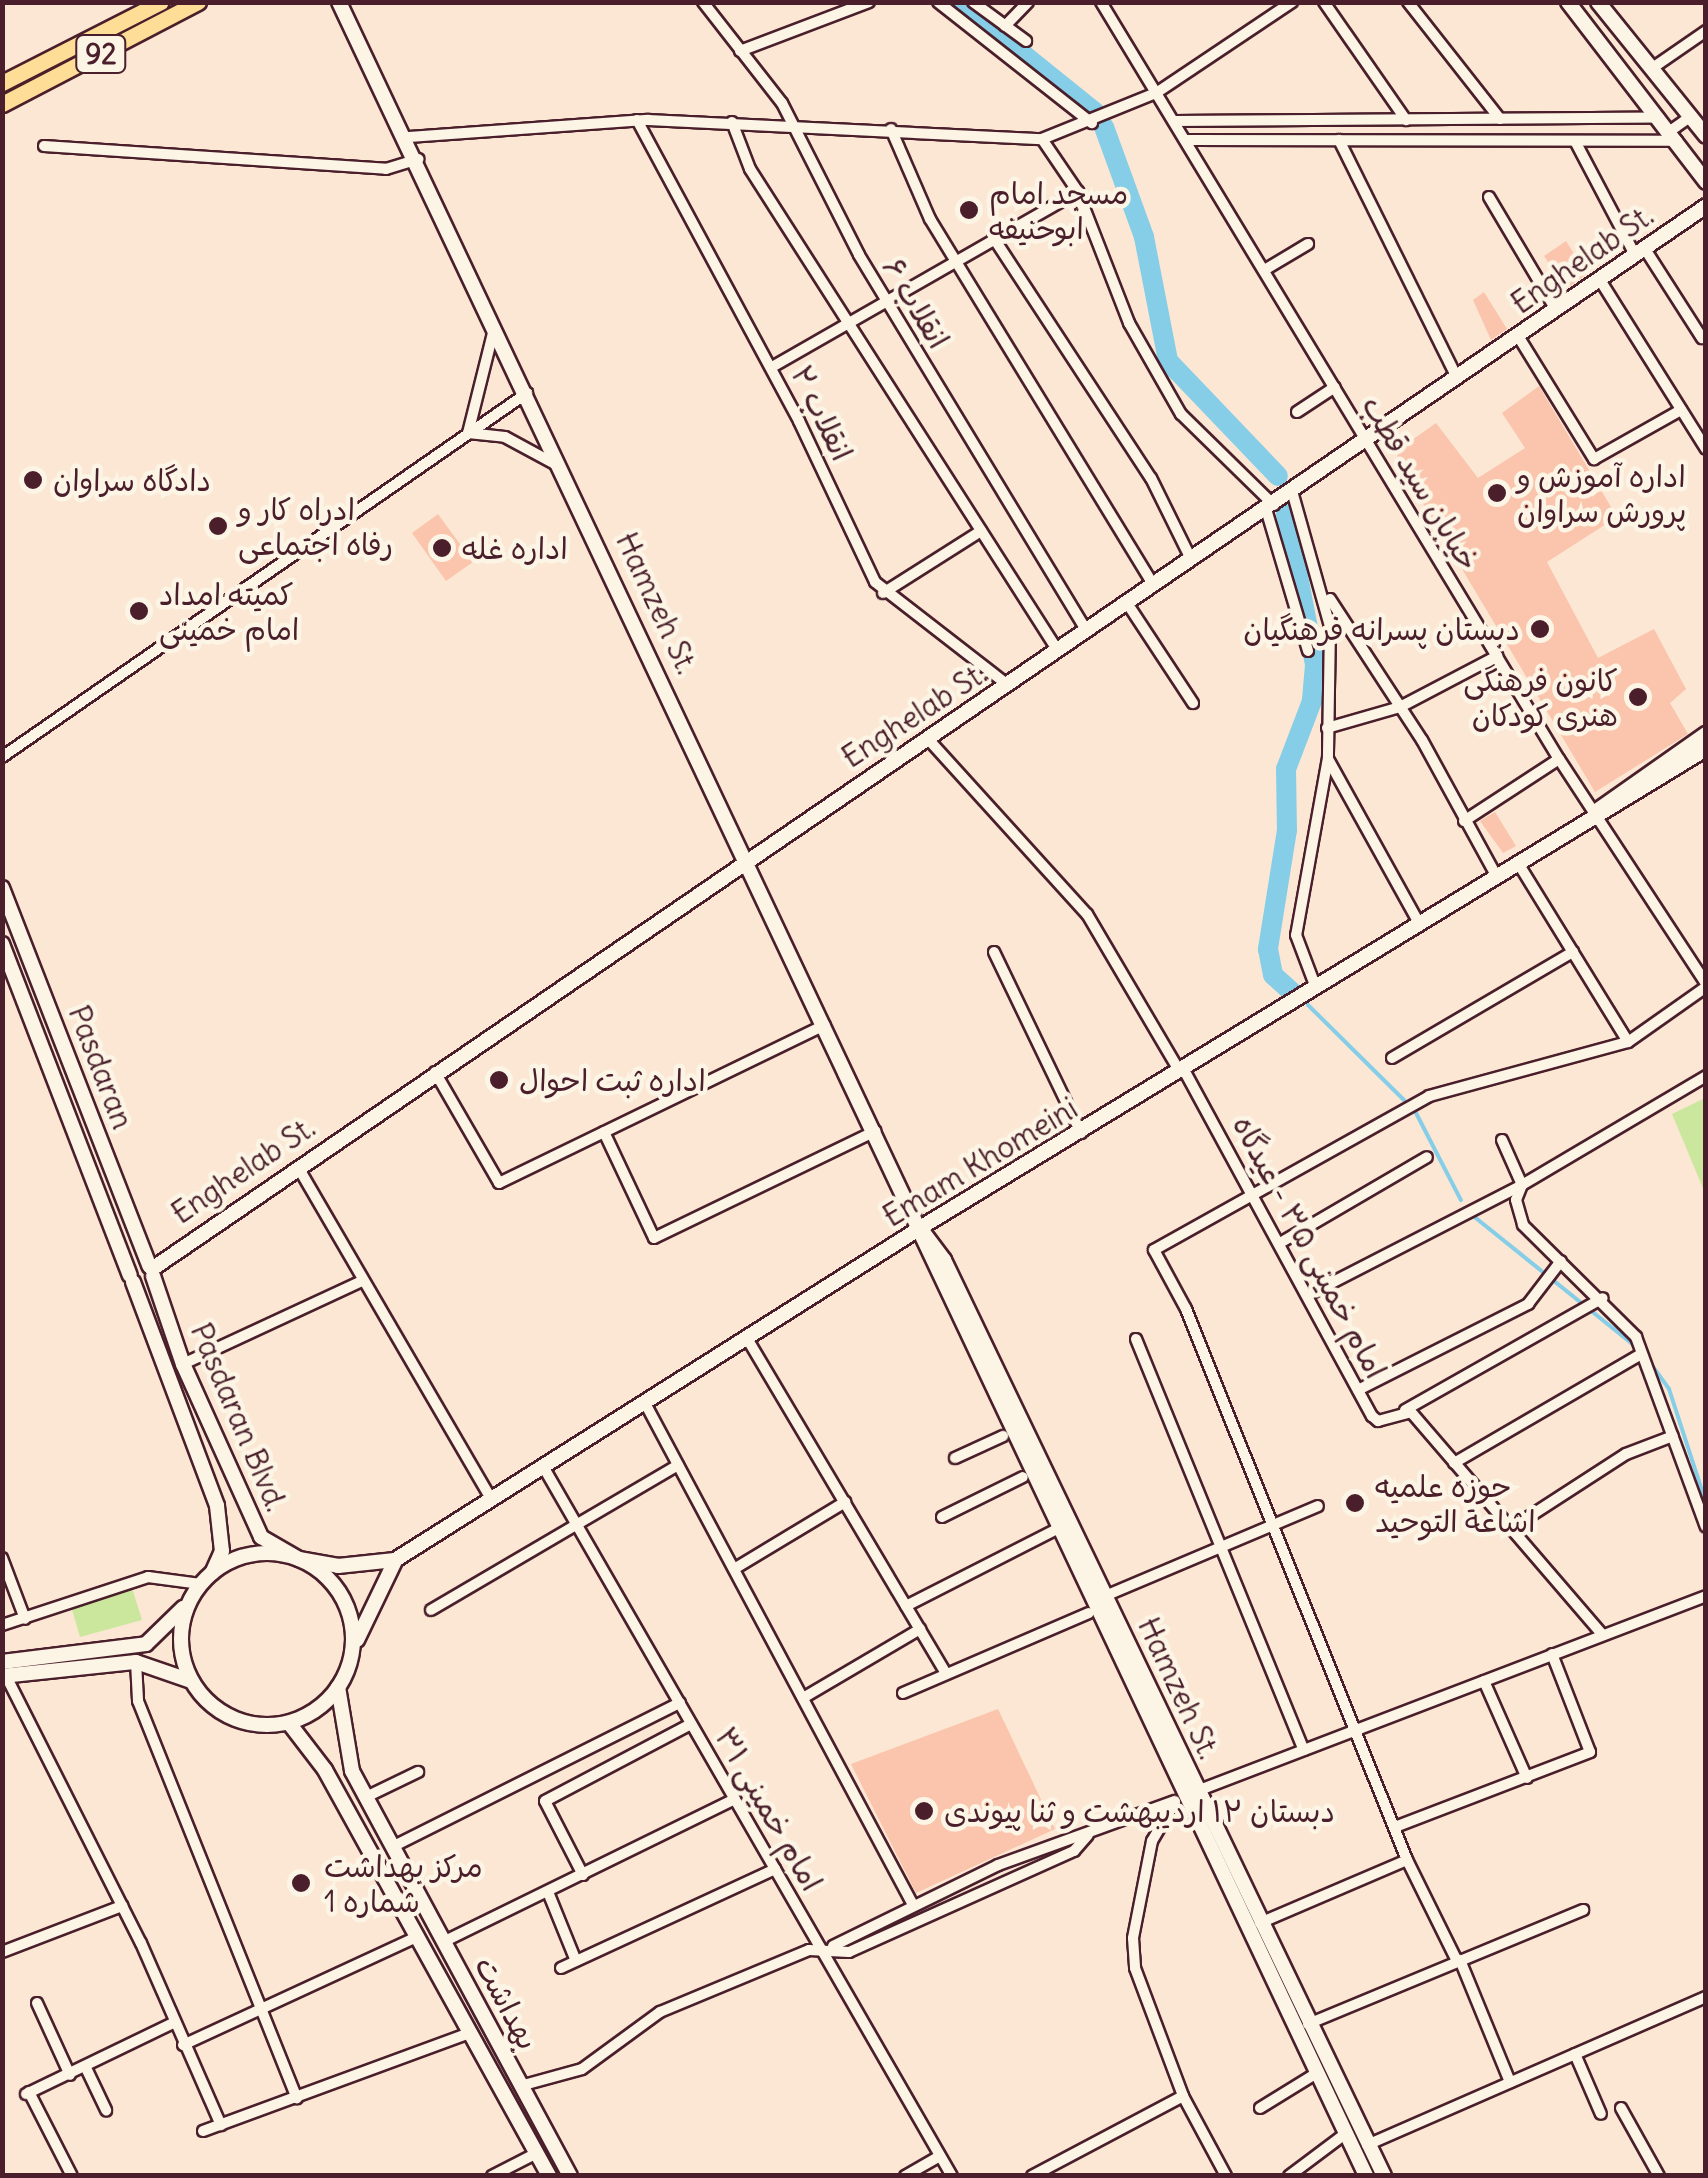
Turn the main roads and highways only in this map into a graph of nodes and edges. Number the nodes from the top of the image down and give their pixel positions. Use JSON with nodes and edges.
{"nodes":[{"id":1,"x":161,"y":2,"type":"edge"},
{"id":2,"x":198,"y":2,"type":"edge"},
{"id":3,"x":339,"y":2,"type":"edge"},
{"id":4,"x":1568,"y":2,"type":"edge"},
{"id":5,"x":1598,"y":2,"type":"edge"},
{"id":6,"x":2,"y":83,"type":"edge"},
{"id":7,"x":2,"y":104,"type":"edge"},
{"id":8,"x":1706,"y":136,"type":"edge"},
{"id":9,"x":1706,"y":182,"type":"edge"},
{"id":10,"x":1706,"y":206,"type":"edge"},
{"id":11,"x":1706,"y":734,"type":"edge"},
{"id":12,"x":1706,"y":749,"type":"edge"},
{"id":13,"x":1595,"y":813,"type":"junction"},
{"id":14,"x":744,"y":860,"type":"junction"},
{"id":15,"x":2,"y":888,"type":"edge"},
{"id":16,"x":2,"y":944,"type":"edge"},
{"id":17,"x":920,"y":1228,"type":"junction"},
{"id":18,"x":151,"y":1270,"type":"junction"},
{"id":19,"x":132,"y":1278,"type":"junction"},
{"id":20,"x":300,"y":1559,"type":"junction"},
{"id":21,"x":395,"y":1560,"type":"junction"},
{"id":22,"x":202,"y":1584,"type":"junction"},
{"id":23,"x":1096,"y":1604,"type":"junction"},
{"id":24,"x":351,"y":1660,"type":"junction"},
{"id":25,"x":4,"y":1671,"type":"edge"},
{"id":26,"x":191,"y":1681,"type":"junction"},
{"id":27,"x":338,"y":1687,"type":"junction"},
{"id":28,"x":288,"y":1723,"type":"junction"},
{"id":29,"x":1185,"y":1796,"type":"junction"},
{"id":30,"x":389,"y":1843,"type":"junction"},
{"id":31,"x":368,"y":1850,"type":"junction"},
{"id":32,"x":490,"y":2030,"type":"junction"},
{"id":33,"x":472,"y":2035,"type":"junction"},
{"id":34,"x":1361,"y":2149,"type":"junction"},
{"id":35,"x":548,"y":2176,"type":"edge"},
{"id":36,"x":570,"y":2176,"type":"edge"},
{"id":37,"x":1366,"y":2176,"type":"edge"},
{"id":38,"x":1384,"y":2176,"type":"edge"}],
"edges":[{"from":1,"to":6,"type":"main road","number":"92"},
{"from":2,"to":7,"type":"main road","number":"92"},
{"from":3,"to":14,"type":"main road","name":"Hamzeh St."},
{"from":4,"to":9,"type":"main road"},
{"from":5,"to":8,"type":"main road"},
{"from":10,"to":14,"type":"main road","name":"Enghelab St."},
{"from":11,"to":13,"type":"main road"},
{"from":12,"to":13,"type":"main road"},
{"from":13,"to":17,"type":"main road","name":"Emam Khomeini"},
{"from":14,"to":17,"type":"main road","name":"Hamzeh St."},
{"from":14,"to":18,"type":"main road","name":"Enghelab St."},
{"from":15,"to":18,"type":"main road","name":"Pasdaran"},
{"from":16,"to":19,"type":"main road","name":"Pasdaran"},
{"from":17,"to":21,"type":"main road","name":"Emam Khomeini"},
{"from":17,"to":23,"type":"main road","name":"Hamzeh St."},
{"from":17,"to":23,"type":"main road","name":"Hamzeh St."},
{"from":18,"to":19,"type":"main road","name":"Enghelab St."},
{"from":18,"to":20,"type":"main road","name":"Pasdaran Blvd."},
{"from":19,"to":22,"type":"main road","name":"Pasdaran Blvd."},
{"from":20,"to":21,"type":"main road"},
{"from":20,"to":22,"type":"main road"},
{"from":20,"to":24,"type":"main road"},
{"from":21,"to":24,"type":"main road"},
{"from":22,"to":25,"type":"main road"},
{"from":22,"to":26,"type":"main road"},
{"from":23,"to":29,"type":"main road","name":"Hamzeh St."},
{"from":24,"to":27,"type":"main road"},
{"from":25,"to":26,"type":"main road"},
{"from":26,"to":28,"type":"main road"},
{"from":27,"to":28,"type":"main road"},
{"from":27,"to":30,"type":"main road","name":"بهداشت"},
{"from":28,"to":31,"type":"main road","name":"بهداشت"},
{"from":29,"to":34,"type":"main road","name":"Hamzeh St."},
{"from":29,"to":34,"type":"main road","name":"Hamzeh St."},
{"from":30,"to":31,"type":"main road"},
{"from":30,"to":32,"type":"main road","name":"بهداشت"},
{"from":31,"to":33,"type":"main road","name":"بهداشت"},
{"from":32,"to":33,"type":"main road"},
{"from":32,"to":36,"type":"main road","name":"بهداشت"},
{"from":33,"to":35,"type":"main road","name":"بهداشت"},
{"from":34,"to":37,"type":"main road","name":"Hamzeh St."},
{"from":34,"to":38,"type":"main road","name":"Hamzeh St."}]}
